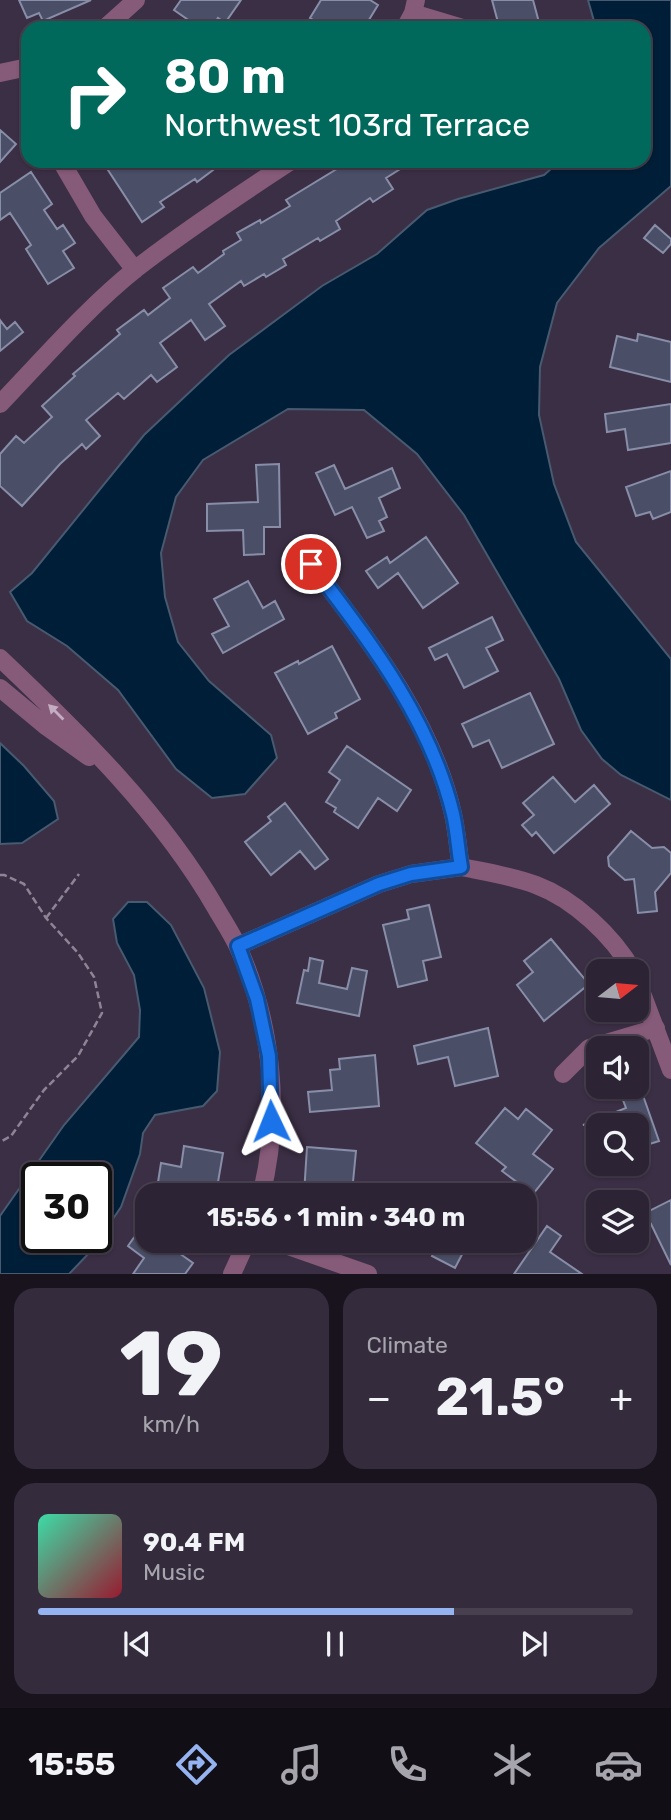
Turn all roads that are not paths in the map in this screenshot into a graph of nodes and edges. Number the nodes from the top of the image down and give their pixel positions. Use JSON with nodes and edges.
{"nodes":[{"id":1,"x":136,"y":0,"type":"edge"},
{"id":2,"x":411,"y":14,"type":"edge"},
{"id":3,"x":113,"y":21,"type":"edge"},
{"id":4,"x":437,"y":21,"type":"edge"},
{"id":5,"x":21,"y":68,"type":"edge"},
{"id":6,"x":0,"y":73,"type":"edge"},
{"id":7,"x":65,"y":168,"type":"edge"},
{"id":8,"x":280,"y":168,"type":"edge"},
{"id":9,"x":135,"y":270,"type":"junction"},
{"id":10,"x":0,"y":404,"type":"edge"},
{"id":11,"x":311,"y":564,"type":"dead end"},
{"id":12,"x":0,"y":658,"type":"edge"},
{"id":13,"x":0,"y":688,"type":"edge"},
{"id":14,"x":120,"y":780,"type":"junction"},
{"id":15,"x":461,"y":867,"type":"junction"},
{"id":16,"x":238,"y":946,"type":"junction"},
{"id":17,"x":625,"y":959,"type":"edge"},
{"id":18,"x":649,"y":1010,"type":"edge"},
{"id":19,"x":656,"y":1028,"type":"junction"},
{"id":20,"x":671,"y":1070,"type":"edge"},
{"id":21,"x":563,"y":1074,"type":"dead end"},
{"id":22,"x":263,"y":1183,"type":"edge"},
{"id":23,"x":242,"y":1253,"type":"edge"},
{"id":24,"x":308,"y":1253,"type":"edge"},
{"id":25,"x":232,"y":1274,"type":"edge"},
{"id":26,"x":368,"y":1274,"type":"edge"}],
"edges":[{"from":1,"to":3,"type":"street"},
{"from":2,"to":4,"type":"street"},
{"from":5,"to":6,"type":"street"},
{"from":7,"to":9,"type":"street"},
{"from":8,"to":9,"type":"street"},
{"from":9,"to":10,"type":"street"},
{"from":11,"to":15,"type":"street"},
{"from":14,"to":12,"type":"street","one_way":true},
{"from":13,"to":14,"type":"street"},
{"from":14,"to":16,"type":"street"},
{"from":15,"to":16,"type":"street"},
{"from":15,"to":17,"type":"street"},
{"from":16,"to":22,"type":"street"},
{"from":18,"to":19,"type":"street"},
{"from":19,"to":20,"type":"street"},
{"from":19,"to":21,"type":"street"},
{"from":23,"to":25,"type":"street"},
{"from":24,"to":26,"type":"street"}]}
